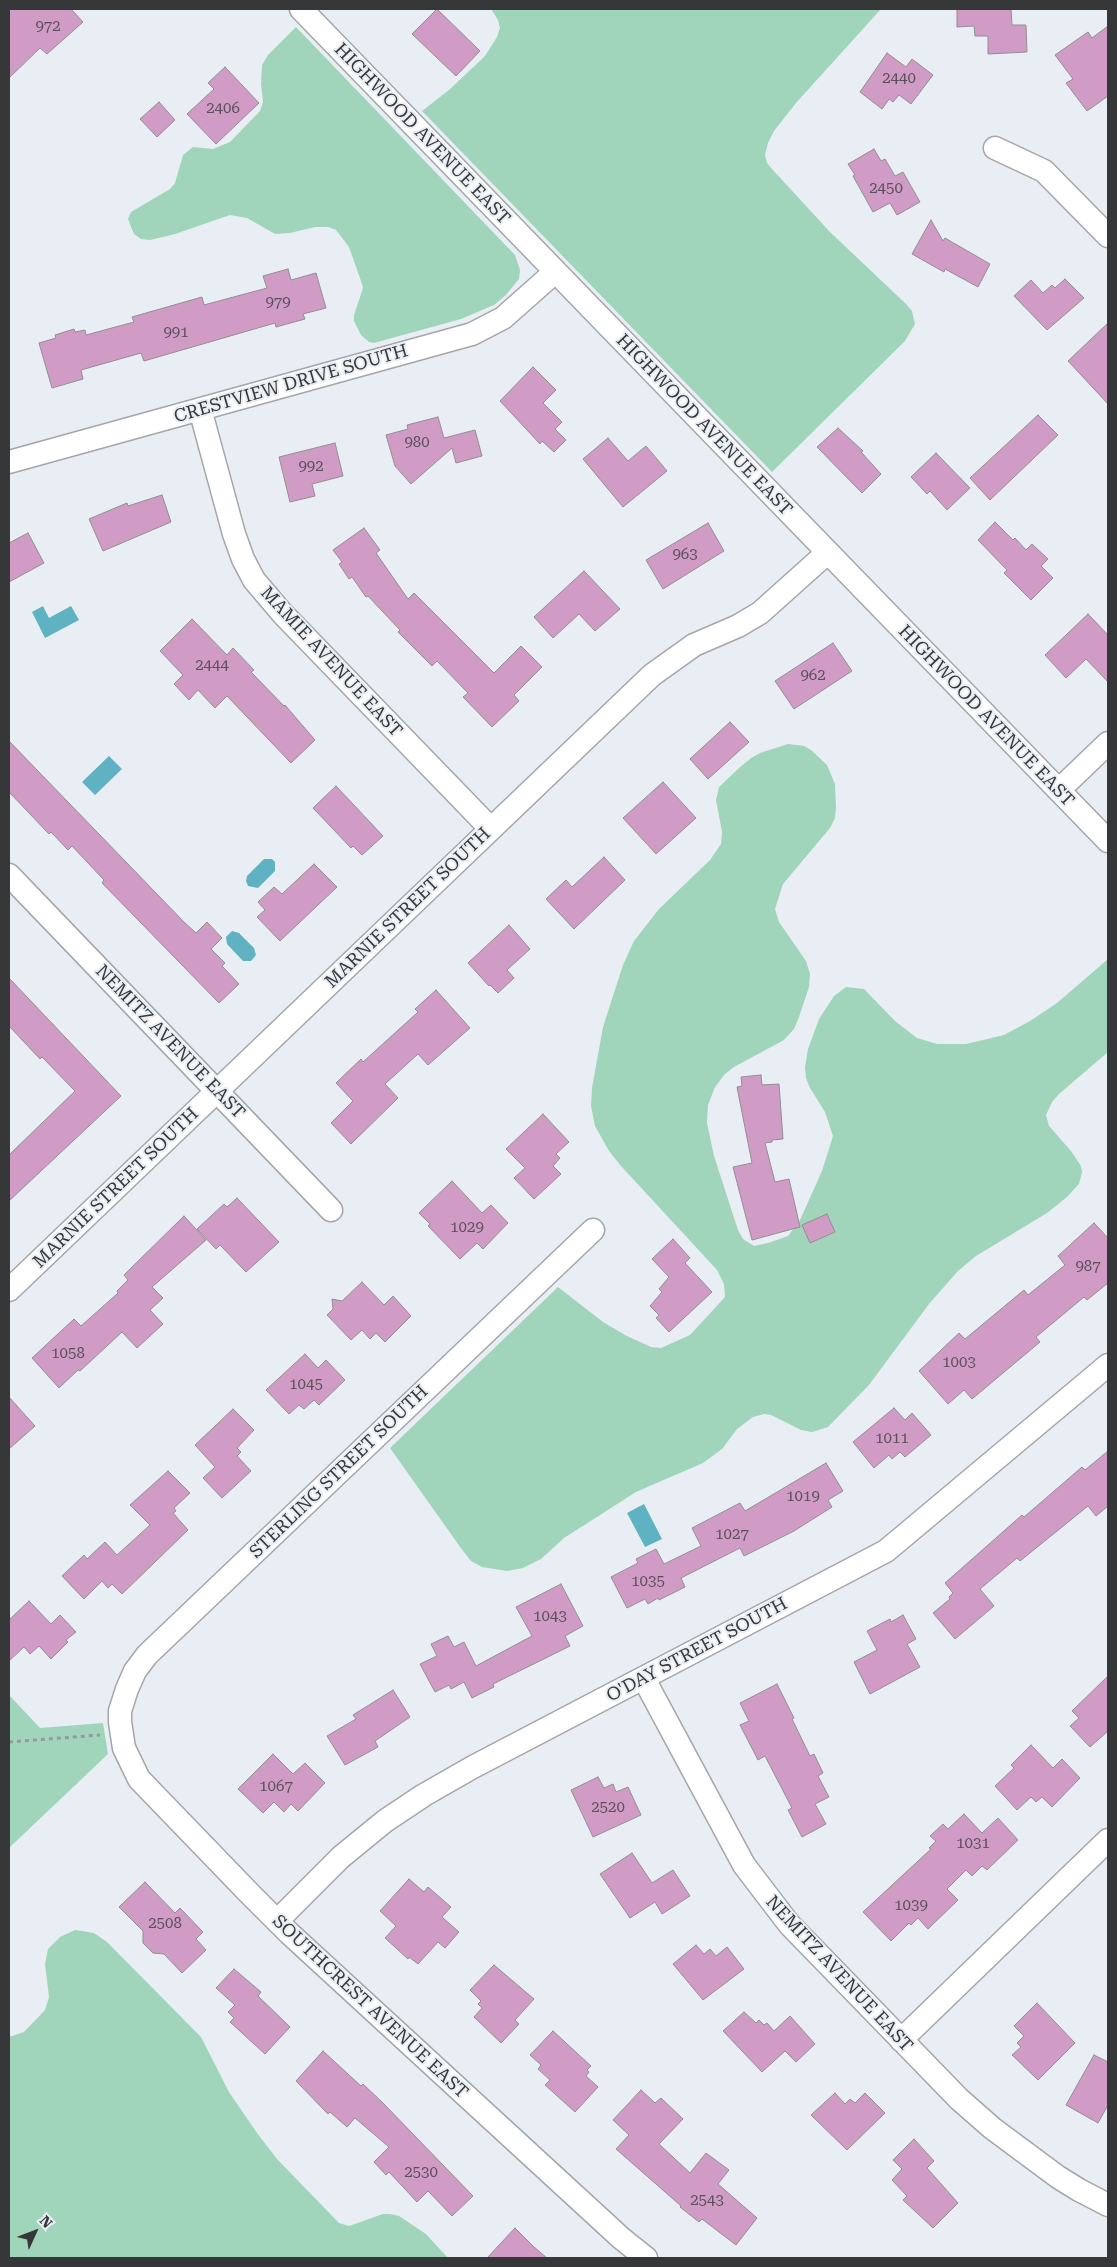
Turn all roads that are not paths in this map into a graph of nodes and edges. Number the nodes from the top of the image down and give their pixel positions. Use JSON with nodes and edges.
{"nodes":[{"id":1,"x":301,"y":9,"type":"edge"},
{"id":2,"x":996,"y":148,"type":"dead end"},
{"id":3,"x":1108,"y":236,"type":"edge"},
{"id":4,"x":555,"y":272,"type":"junction"},
{"id":5,"x":200,"y":409,"type":"junction"},
{"id":6,"x":9,"y":462,"type":"edge"},
{"id":7,"x":828,"y":553,"type":"junction"},
{"id":8,"x":1108,"y":743,"type":"edge"},
{"id":9,"x":1059,"y":790,"type":"junction"},
{"id":10,"x":491,"y":829,"type":"junction"},
{"id":11,"x":1108,"y":841,"type":"edge"},
{"id":12,"x":9,"y":875,"type":"edge"},
{"id":13,"x":218,"y":1091,"type":"junction"},
{"id":14,"x":331,"y":1210,"type":"dead end"},
{"id":15,"x":593,"y":1230,"type":"dead end"},
{"id":16,"x":9,"y":1290,"type":"edge"},
{"id":17,"x":1108,"y":1365,"type":"edge"},
{"id":18,"x":644,"y":1679,"type":"junction"},
{"id":19,"x":121,"y":1734,"type":"joint"},
{"id":20,"x":1108,"y":1840,"type":"edge"},
{"id":21,"x":277,"y":1921,"type":"junction"},
{"id":22,"x":901,"y":2040,"type":"junction"},
{"id":23,"x":1108,"y":2204,"type":"edge"},
{"id":24,"x":646,"y":2258,"type":"edge"}],
"edges":[{"from":1,"to":4,"type":"street","name":"HIGHWOOD AVENUE EAST"},
{"from":2,"to":3,"type":"street"},
{"from":4,"to":5,"type":"street","name":"CRESTVIEW DRIVE SOUTH"},
{"from":4,"to":7,"type":"street","name":"HIGHWOOD AVENUE EAST"},
{"from":5,"to":6,"type":"street","name":"CRESTVIEW DRIVE SOUTH"},
{"from":5,"to":10,"type":"street","name":"MAMIE AVENUE EAST"},
{"from":7,"to":9,"type":"street","name":"HIGHWOOD AVENUE EAST"},
{"from":7,"to":10,"type":"street","name":"MARNIE STREET SOUTH"},
{"from":8,"to":9,"type":"street"},
{"from":9,"to":11,"type":"street","name":"HIGHWOOD AVENUE EAST"},
{"from":10,"to":13,"type":"street","name":"MARNIE STREET SOUTH"},
{"from":12,"to":13,"type":"street","name":"NEMITZ AVENUE EAST"},
{"from":13,"to":14,"type":"street","name":"NEMITZ AVENUE EAST"},
{"from":13,"to":16,"type":"street","name":"MARNIE STREET SOUTH"},
{"from":15,"to":19,"type":"street","name":"STERLING STREET SOUTH"},
{"from":17,"to":18,"type":"street","name":"O'DAY STREET SOUTH"},
{"from":18,"to":21,"type":"street","name":"O'DAY STREET SOUTH"},
{"from":18,"to":22,"type":"street","name":"NEMITZ AVENUE EAST"},
{"from":19,"to":21,"type":"street","name":"SOUTHCREST AVENUE EAST"},
{"from":20,"to":22,"type":"street"},
{"from":21,"to":24,"type":"street","name":"SOUTHCREST AVENUE EAST"},
{"from":22,"to":23,"type":"street","name":"NEMITZ AVENUE EAST"}]}
